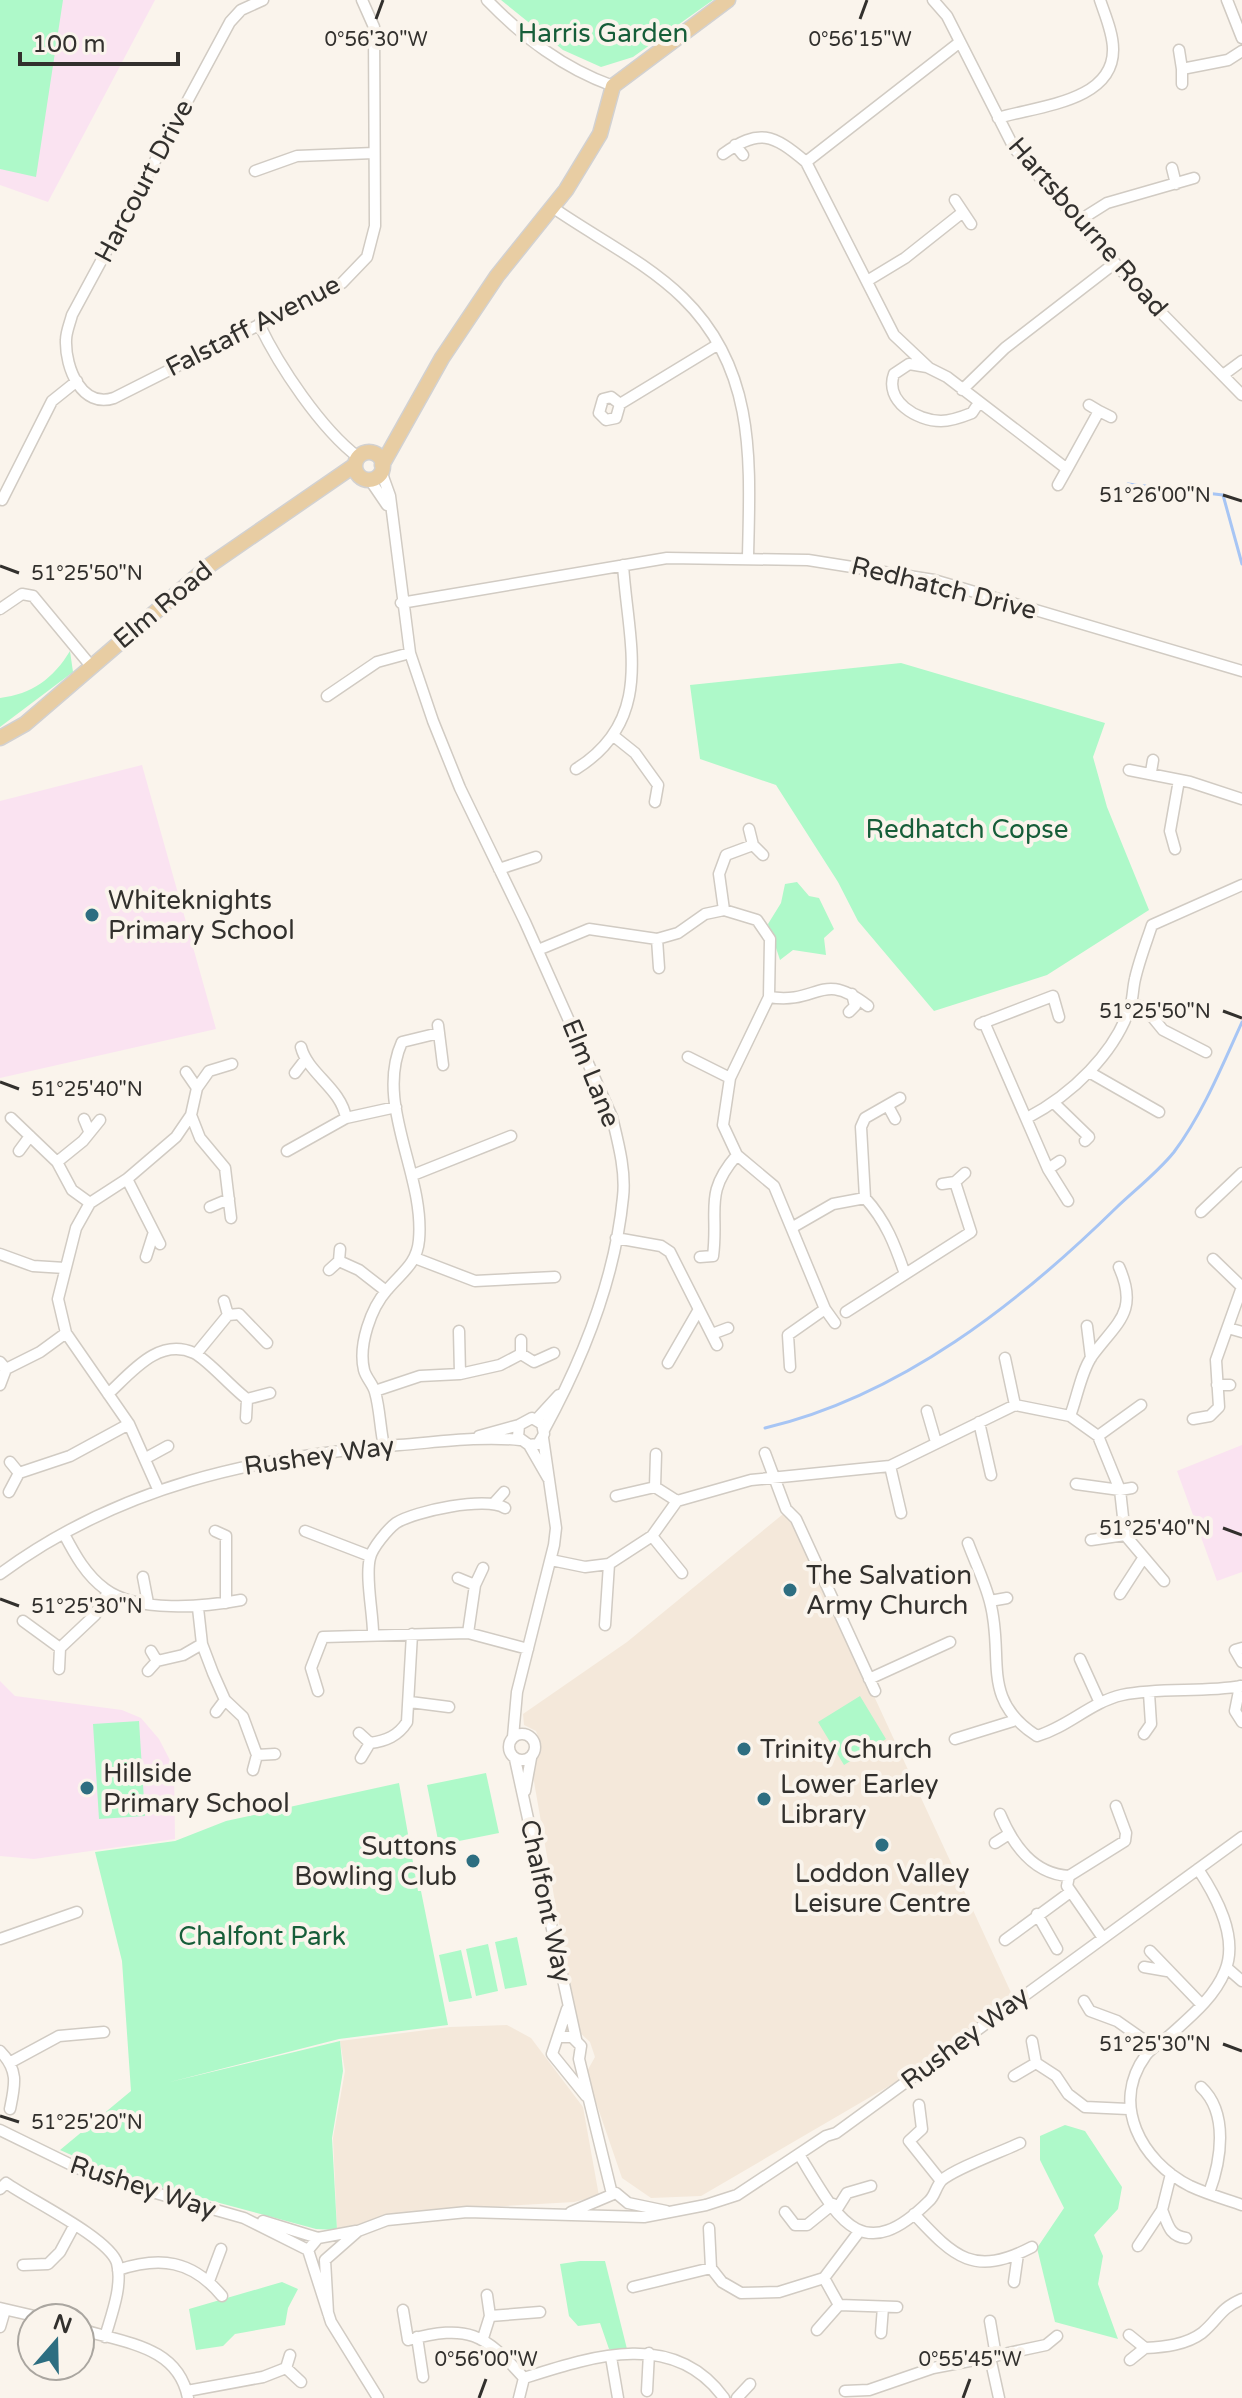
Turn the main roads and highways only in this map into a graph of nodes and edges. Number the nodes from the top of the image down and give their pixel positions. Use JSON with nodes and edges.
{"nodes":[{"id":1,"x":728,"y":0,"type":"edge"},
{"id":2,"x":0,"y":738,"type":"edge"}],
"edges":[{"from":1,"to":2,"type":"main road","name":"Elm Road"}]}
